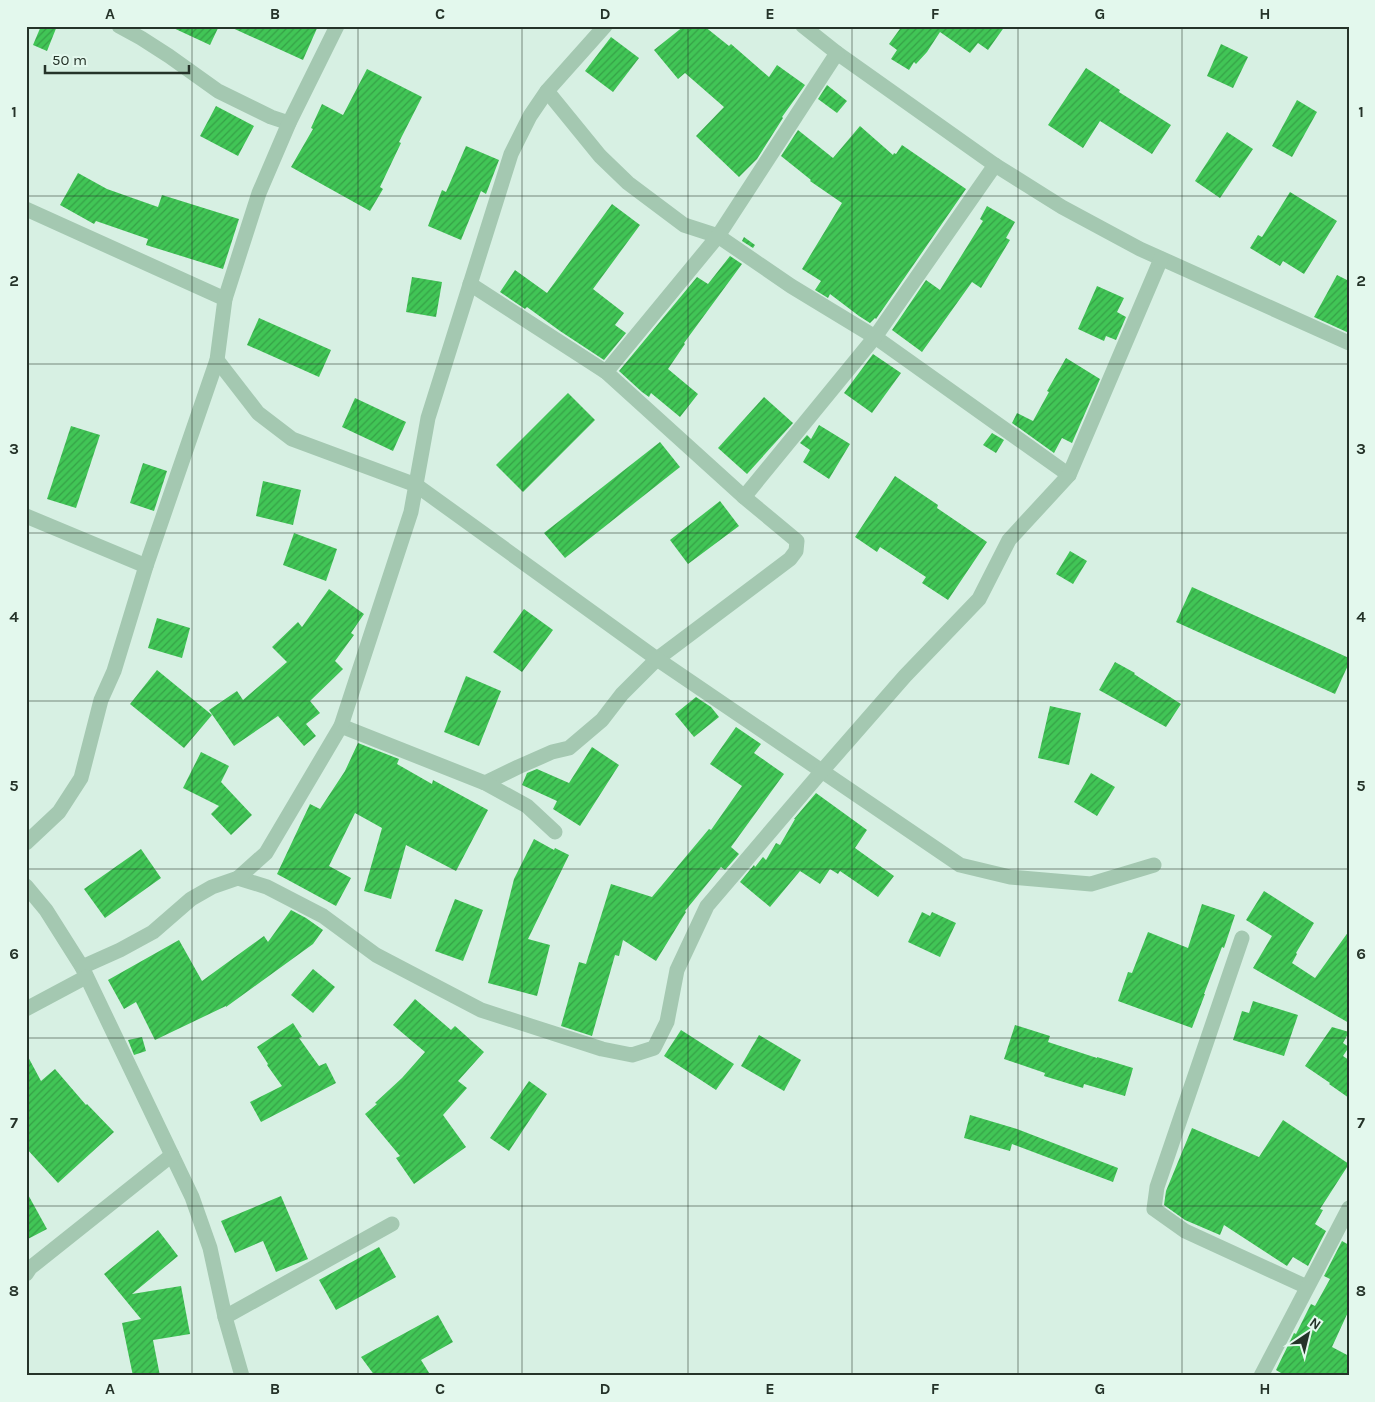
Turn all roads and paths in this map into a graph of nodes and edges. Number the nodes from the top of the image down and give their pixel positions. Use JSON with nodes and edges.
{"nodes":[{"id":1,"x":119,"y":26,"type":"edge"},
{"id":2,"x":337,"y":26,"type":"edge"},
{"id":3,"x":605,"y":26,"type":"edge"},
{"id":4,"x":803,"y":26,"type":"edge"},
{"id":5,"x":837,"y":53,"type":"junction"},
{"id":6,"x":547,"y":90,"type":"junction"},
{"id":7,"x":289,"y":123,"type":"junction"},
{"id":8,"x":996,"y":166,"type":"junction"},
{"id":9,"x":26,"y":209,"type":"edge"},
{"id":10,"x":718,"y":236,"type":"junction"},
{"id":11,"x":1160,"y":258,"type":"junction"},
{"id":12,"x":470,"y":284,"type":"junction"},
{"id":13,"x":225,"y":299,"type":"junction"},
{"id":14,"x":875,"y":337,"type":"junction"},
{"id":15,"x":1349,"y":343,"type":"edge"},
{"id":16,"x":217,"y":360,"type":"junction"},
{"id":17,"x":606,"y":372,"type":"junction"},
{"id":18,"x":1069,"y":475,"type":"junction"},
{"id":19,"x":416,"y":485,"type":"junction"},
{"id":20,"x":744,"y":497,"type":"junction"},
{"id":21,"x":26,"y":516,"type":"edge"},
{"id":22,"x":146,"y":566,"type":"junction"},
{"id":23,"x":657,"y":659,"type":"junction"},
{"id":24,"x":341,"y":726,"type":"junction"},
{"id":25,"x":822,"y":771,"type":"junction"},
{"id":26,"x":485,"y":783,"type":"junction"},
{"id":27,"x":556,"y":832,"type":"dead end"},
{"id":28,"x":26,"y":843,"type":"edge"},
{"id":29,"x":1154,"y":865,"type":"dead end"},
{"id":30,"x":238,"y":878,"type":"junction"},
{"id":31,"x":26,"y":886,"type":"edge"},
{"id":32,"x":1242,"y":938,"type":"dead end"},
{"id":33,"x":84,"y":972,"type":"junction"},
{"id":34,"x":26,"y":1010,"type":"edge"},
{"id":35,"x":172,"y":1155,"type":"junction"},
{"id":36,"x":1349,"y":1208,"type":"edge"},
{"id":37,"x":392,"y":1224,"type":"dead end"},
{"id":38,"x":26,"y":1274,"type":"edge"},
{"id":39,"x":1307,"y":1287,"type":"junction"},
{"id":40,"x":225,"y":1317,"type":"junction"},
{"id":41,"x":242,"y":1376,"type":"edge"},
{"id":42,"x":1261,"y":1376,"type":"edge"}],
"edges":[{"from":1,"to":7,"type":"street"},
{"from":2,"to":7,"type":"street"},
{"from":3,"to":6,"type":"street"},
{"from":4,"to":5,"type":"street"},
{"from":5,"to":8,"type":"street"},
{"from":5,"to":10,"type":"street"},
{"from":6,"to":10,"type":"street"},
{"from":6,"to":12,"type":"street"},
{"from":7,"to":13,"type":"street"},
{"from":8,"to":11,"type":"street"},
{"from":8,"to":14,"type":"street"},
{"from":9,"to":13,"type":"street"},
{"from":10,"to":14,"type":"street"},
{"from":10,"to":17,"type":"street"},
{"from":11,"to":15,"type":"street"},
{"from":11,"to":18,"type":"street"},
{"from":12,"to":17,"type":"street"},
{"from":12,"to":19,"type":"street"},
{"from":13,"to":16,"type":"street"},
{"from":14,"to":18,"type":"street"},
{"from":14,"to":20,"type":"street"},
{"from":16,"to":19,"type":"street"},
{"from":16,"to":22,"type":"street"},
{"from":17,"to":20,"type":"street"},
{"from":18,"to":25,"type":"street"},
{"from":19,"to":23,"type":"street"},
{"from":19,"to":24,"type":"street"},
{"from":20,"to":23,"type":"street"},
{"from":21,"to":22,"type":"street"},
{"from":22,"to":28,"type":"street"},
{"from":23,"to":25,"type":"street"},
{"from":23,"to":26,"type":"street"},
{"from":24,"to":26,"type":"street"},
{"from":24,"to":30,"type":"street"},
{"from":25,"to":29,"type":"street"},
{"from":25,"to":30,"type":"street"},
{"from":26,"to":27,"type":"street"},
{"from":30,"to":33,"type":"street"},
{"from":31,"to":33,"type":"street"},
{"from":32,"to":39,"type":"street"},
{"from":33,"to":34,"type":"street"},
{"from":33,"to":35,"type":"street"},
{"from":35,"to":38,"type":"street"},
{"from":35,"to":40,"type":"street"},
{"from":36,"to":39,"type":"street"},
{"from":37,"to":40,"type":"street"},
{"from":39,"to":42,"type":"street"},
{"from":40,"to":41,"type":"street"}]}
